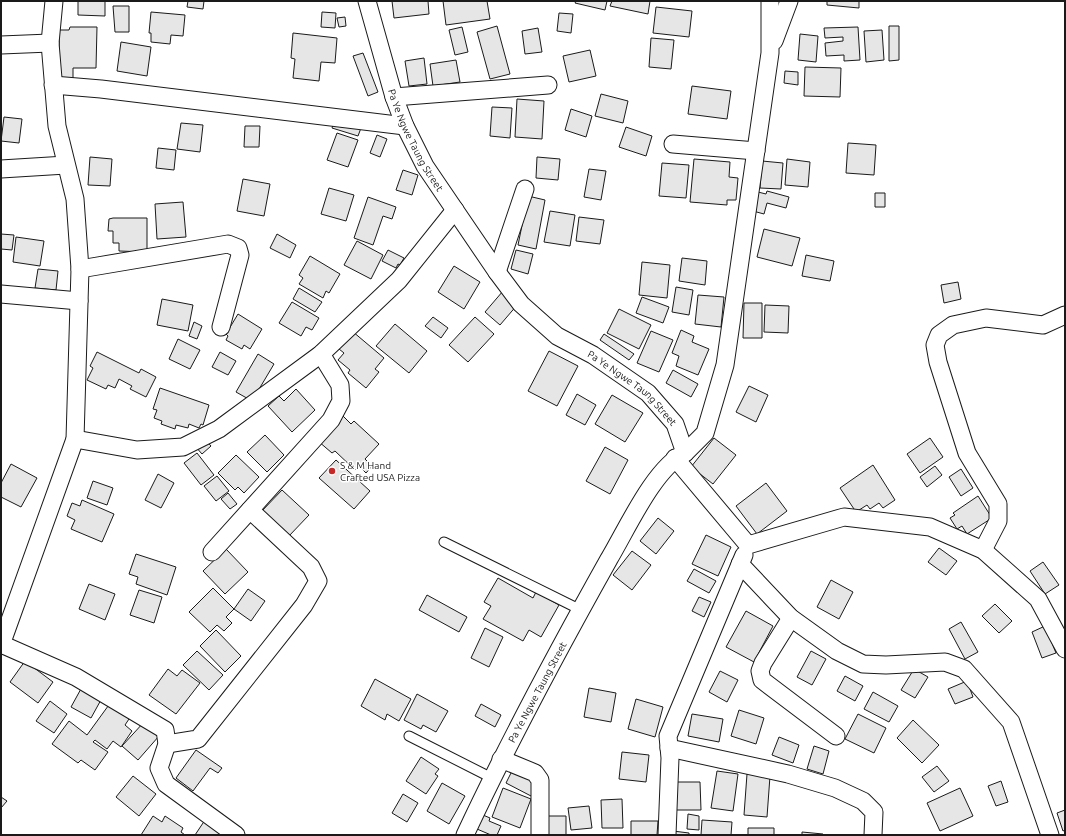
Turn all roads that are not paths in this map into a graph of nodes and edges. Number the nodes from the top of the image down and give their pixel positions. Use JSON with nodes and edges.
{"nodes":[{"id":1,"x":54,"y":1,"type":"edge"},
{"id":2,"x":367,"y":1,"type":"edge"},
{"id":3,"x":770,"y":1,"type":"edge"},
{"id":4,"x":789,"y":1,"type":"edge"},
{"id":5,"x":50,"y":43,"type":"junction"},
{"id":6,"x":1,"y":45,"type":"edge"},
{"id":7,"x":770,"y":53,"type":"junction"},
{"id":8,"x":53,"y":85,"type":"junction"},
{"id":9,"x":548,"y":85,"type":"dead end"},
{"id":10,"x":394,"y":98,"type":"junction"},
{"id":11,"x":405,"y":126,"type":"junction"},
{"id":12,"x":673,"y":144,"type":"dead end"},
{"id":13,"x":756,"y":151,"type":"junction"},
{"id":14,"x":66,"y":165,"type":"junction"},
{"id":15,"x":1,"y":169,"type":"edge"},
{"id":16,"x":525,"y":189,"type":"dead end"},
{"id":17,"x":455,"y":210,"type":"junction"},
{"id":18,"x":80,"y":269,"type":"junction"},
{"id":19,"x":497,"y":272,"type":"junction"},
{"id":20,"x":1,"y":294,"type":"edge"},
{"id":21,"x":79,"y":301,"type":"junction"},
{"id":22,"x":1065,"y":315,"type":"edge"},
{"id":23,"x":221,"y":327,"type":"dead end"},
{"id":24,"x":321,"y":354,"type":"junction"},
{"id":25,"x":75,"y":439,"type":"junction"},
{"id":26,"x":680,"y":455,"type":"junction"},
{"id":27,"x":250,"y":510,"type":"junction"},
{"id":28,"x":444,"y":542,"type":"dead end"},
{"id":29,"x":748,"y":545,"type":"junction"},
{"id":30,"x":983,"y":550,"type":"junction"},
{"id":31,"x":212,"y":552,"type":"dead end"},
{"id":32,"x":740,"y":564,"type":"junction"},
{"id":33,"x":581,"y":610,"type":"junction"},
{"id":34,"x":791,"y":618,"type":"junction"},
{"id":35,"x":1,"y":645,"type":"edge"},
{"id":36,"x":1065,"y":649,"type":"edge"},
{"id":37,"x":409,"y":736,"type":"dead end"},
{"id":38,"x":836,"y":736,"type":"dead end"},
{"id":39,"x":167,"y":744,"type":"junction"},
{"id":40,"x":669,"y":748,"type":"junction"},
{"id":41,"x":501,"y":758,"type":"junction"},
{"id":42,"x":492,"y":778,"type":"junction"},
{"id":43,"x":236,"y":835,"type":"edge"},
{"id":44,"x":465,"y":835,"type":"edge"},
{"id":45,"x":540,"y":835,"type":"edge"},
{"id":46,"x":667,"y":835,"type":"edge"},
{"id":47,"x":873,"y":835,"type":"edge"},
{"id":48,"x":1050,"y":835,"type":"edge"}],
"edges":[{"from":1,"to":5,"type":"street"},
{"from":2,"to":10,"type":"street","name":"Pa Ye Ngwe Taung Street"},
{"from":3,"to":7,"type":"street"},
{"from":4,"to":7,"type":"street"},
{"from":5,"to":6,"type":"street"},
{"from":5,"to":8,"type":"street"},
{"from":7,"to":13,"type":"street"},
{"from":8,"to":11,"type":"street"},
{"from":8,"to":14,"type":"street"},
{"from":9,"to":10,"type":"street"},
{"from":10,"to":11,"type":"street","name":"Pa Ye Ngwe Taung Street"},
{"from":11,"to":17,"type":"street","name":"Pa Ye Ngwe Taung Street"},
{"from":12,"to":13,"type":"street"},
{"from":13,"to":26,"type":"street"},
{"from":14,"to":15,"type":"street"},
{"from":14,"to":18,"type":"street"},
{"from":16,"to":19,"type":"street"},
{"from":17,"to":19,"type":"street","name":"Pa Ye Ngwe Taung Street"},
{"from":17,"to":24,"type":"street"},
{"from":18,"to":21,"type":"street"},
{"from":18,"to":23,"type":"street"},
{"from":19,"to":26,"type":"street","name":"Pa Ye Ngwe Taung Street"},
{"from":20,"to":21,"type":"street"},
{"from":21,"to":25,"type":"street"},
{"from":22,"to":30,"type":"street"},
{"from":24,"to":25,"type":"street"},
{"from":24,"to":27,"type":"street"},
{"from":25,"to":35,"type":"street"},
{"from":26,"to":29,"type":"street"},
{"from":26,"to":33,"type":"street","name":"Pa Ye Ngwe Taung Street"},
{"from":27,"to":31,"type":"street"},
{"from":27,"to":39,"type":"street"},
{"from":28,"to":33,"type":"lane"},
{"from":29,"to":30,"type":"street"},
{"from":29,"to":32,"type":"street"},
{"from":30,"to":36,"type":"street"},
{"from":32,"to":34,"type":"street"},
{"from":32,"to":40,"type":"street"},
{"from":33,"to":41,"type":"street","name":"Pa Ye Ngwe Taung Street"},
{"from":34,"to":38,"type":"street"},
{"from":34,"to":48,"type":"street"},
{"from":35,"to":39,"type":"street"},
{"from":37,"to":42,"type":"lane"},
{"from":39,"to":43,"type":"street"},
{"from":40,"to":46,"type":"street"},
{"from":40,"to":47,"type":"street"},
{"from":41,"to":42,"type":"street","name":"Pa Ye Ngwe Taung Street"},
{"from":41,"to":45,"type":"street"},
{"from":42,"to":44,"type":"street","name":"Pa Ye Ngwe Taung Street"}]}
